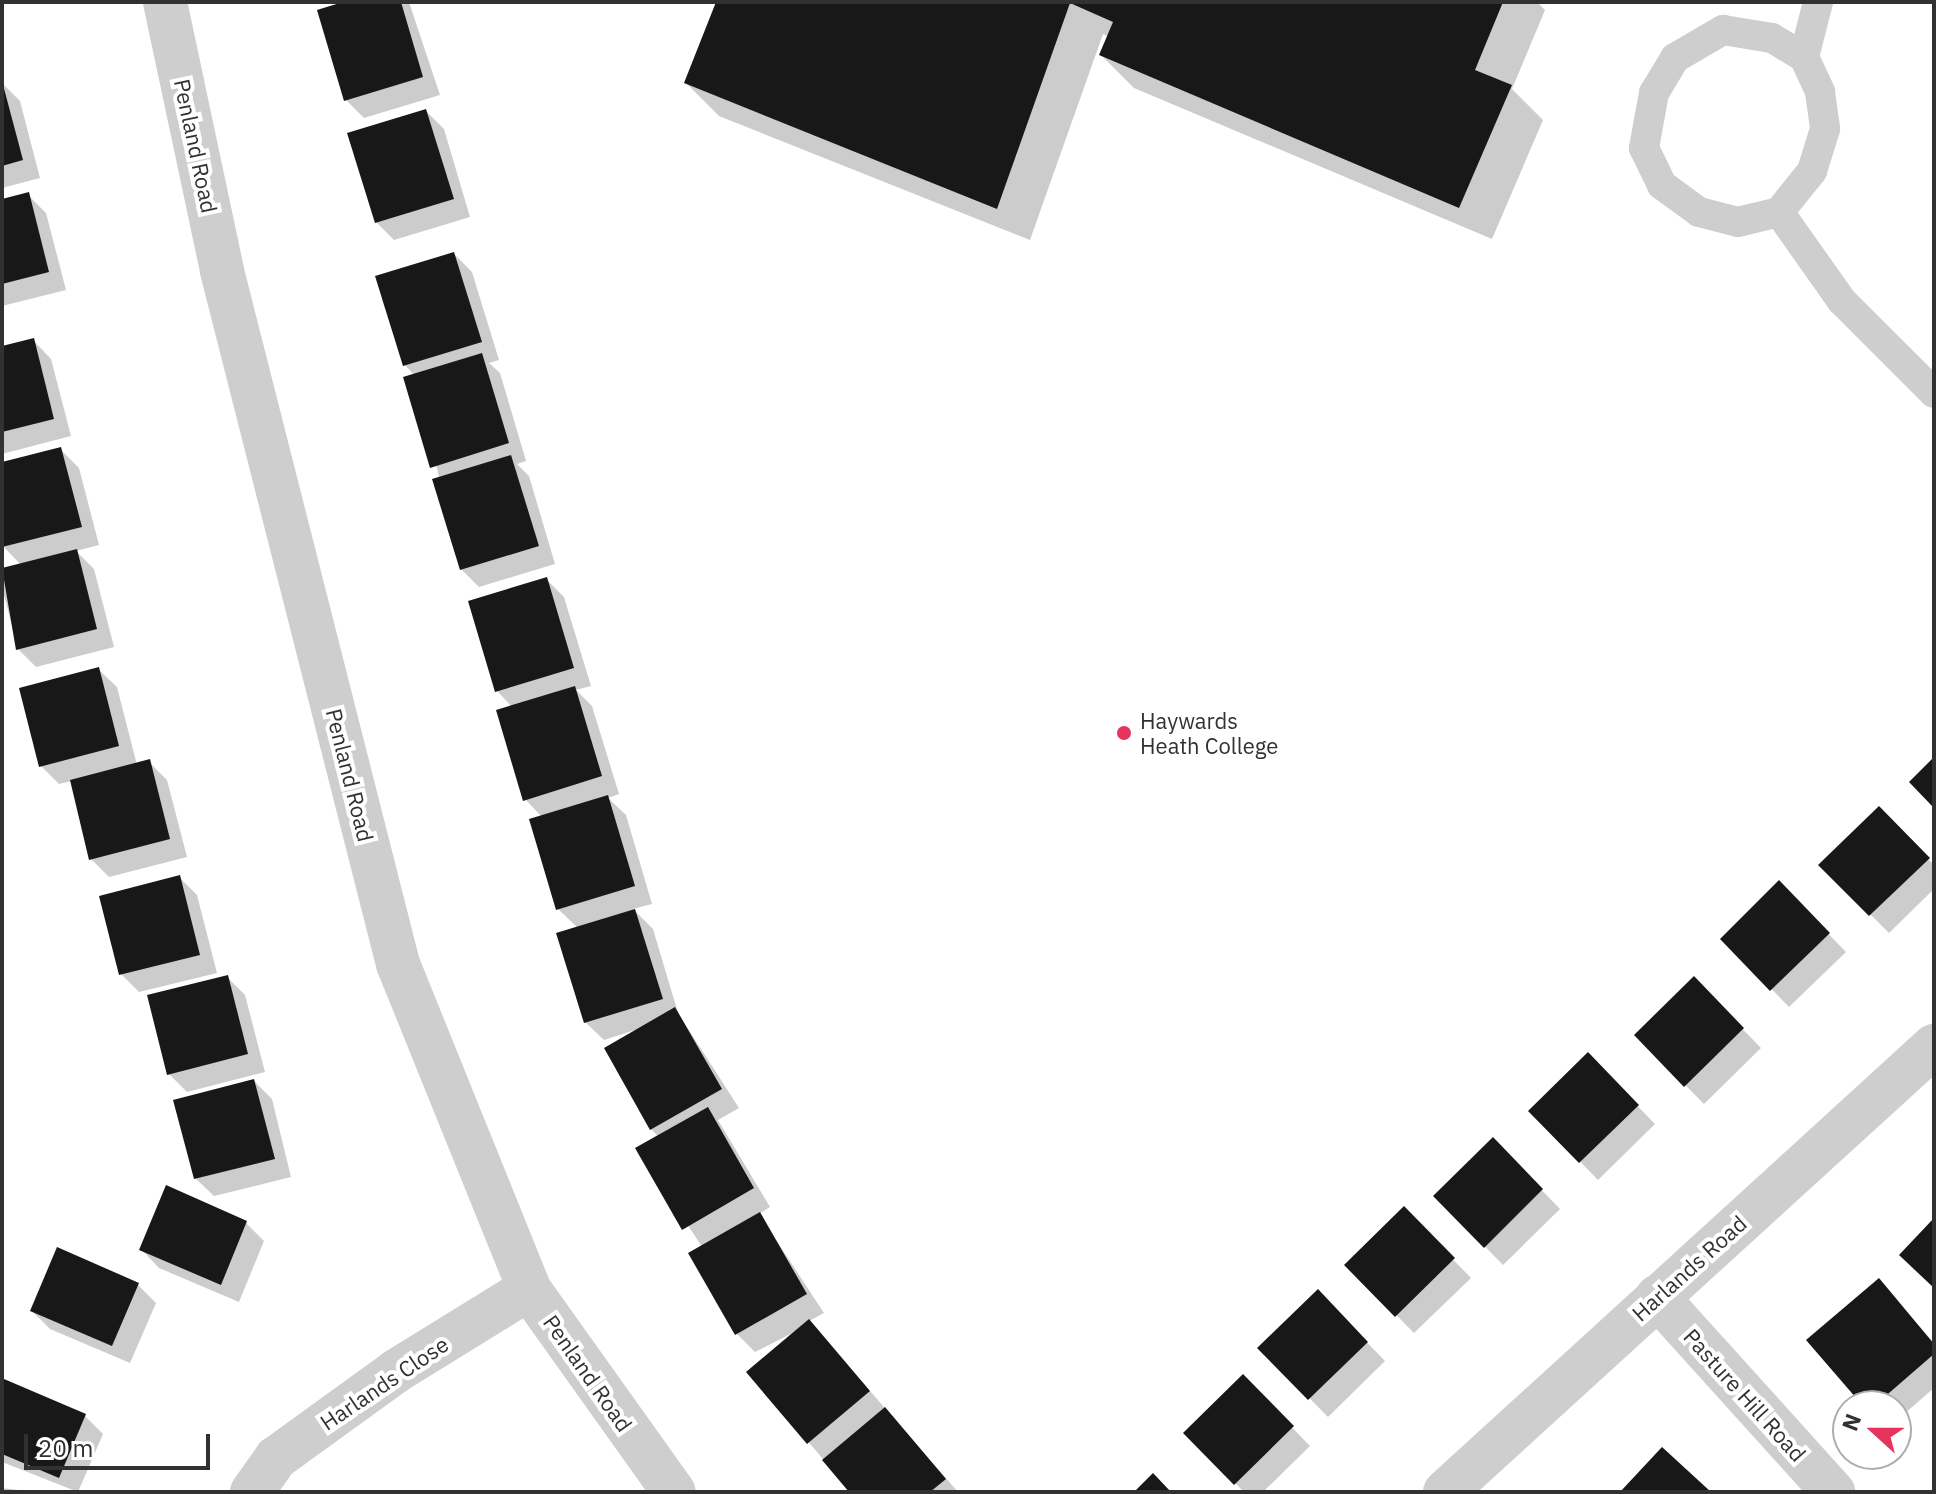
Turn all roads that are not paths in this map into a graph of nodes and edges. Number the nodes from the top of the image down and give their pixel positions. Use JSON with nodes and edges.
{"nodes":[{"id":1,"x":165,"y":2,"type":"edge"},
{"id":2,"x":1818,"y":2,"type":"edge"},
{"id":3,"x":1804,"y":57,"type":"junction"},
{"id":4,"x":1779,"y":212,"type":"junction"},
{"id":5,"x":1934,"y":393,"type":"edge"},
{"id":6,"x":1934,"y":1046,"type":"edge"},
{"id":7,"x":529,"y":1289,"type":"junction"},
{"id":8,"x":1657,"y":1297,"type":"junction"},
{"id":9,"x":252,"y":1492,"type":"edge"},
{"id":10,"x":674,"y":1492,"type":"edge"},
{"id":11,"x":1445,"y":1492,"type":"edge"},
{"id":12,"x":1833,"y":1492,"type":"edge"}],
"edges":[{"from":1,"to":7,"type":"street","name":"Penland Road"},
{"from":2,"to":3,"type":"lane"},
{"from":3,"to":4,"type":"lane"},
{"from":3,"to":4,"type":"lane"},
{"from":4,"to":5,"type":"lane"},
{"from":6,"to":8,"type":"street","name":"Harlands Road"},
{"from":7,"to":9,"type":"street","name":"Harlands Close"},
{"from":7,"to":10,"type":"street","name":"Penland Road"},
{"from":8,"to":11,"type":"street","name":"Harlands Road"},
{"from":8,"to":12,"type":"street","name":"Pasture Hill Road"}]}
